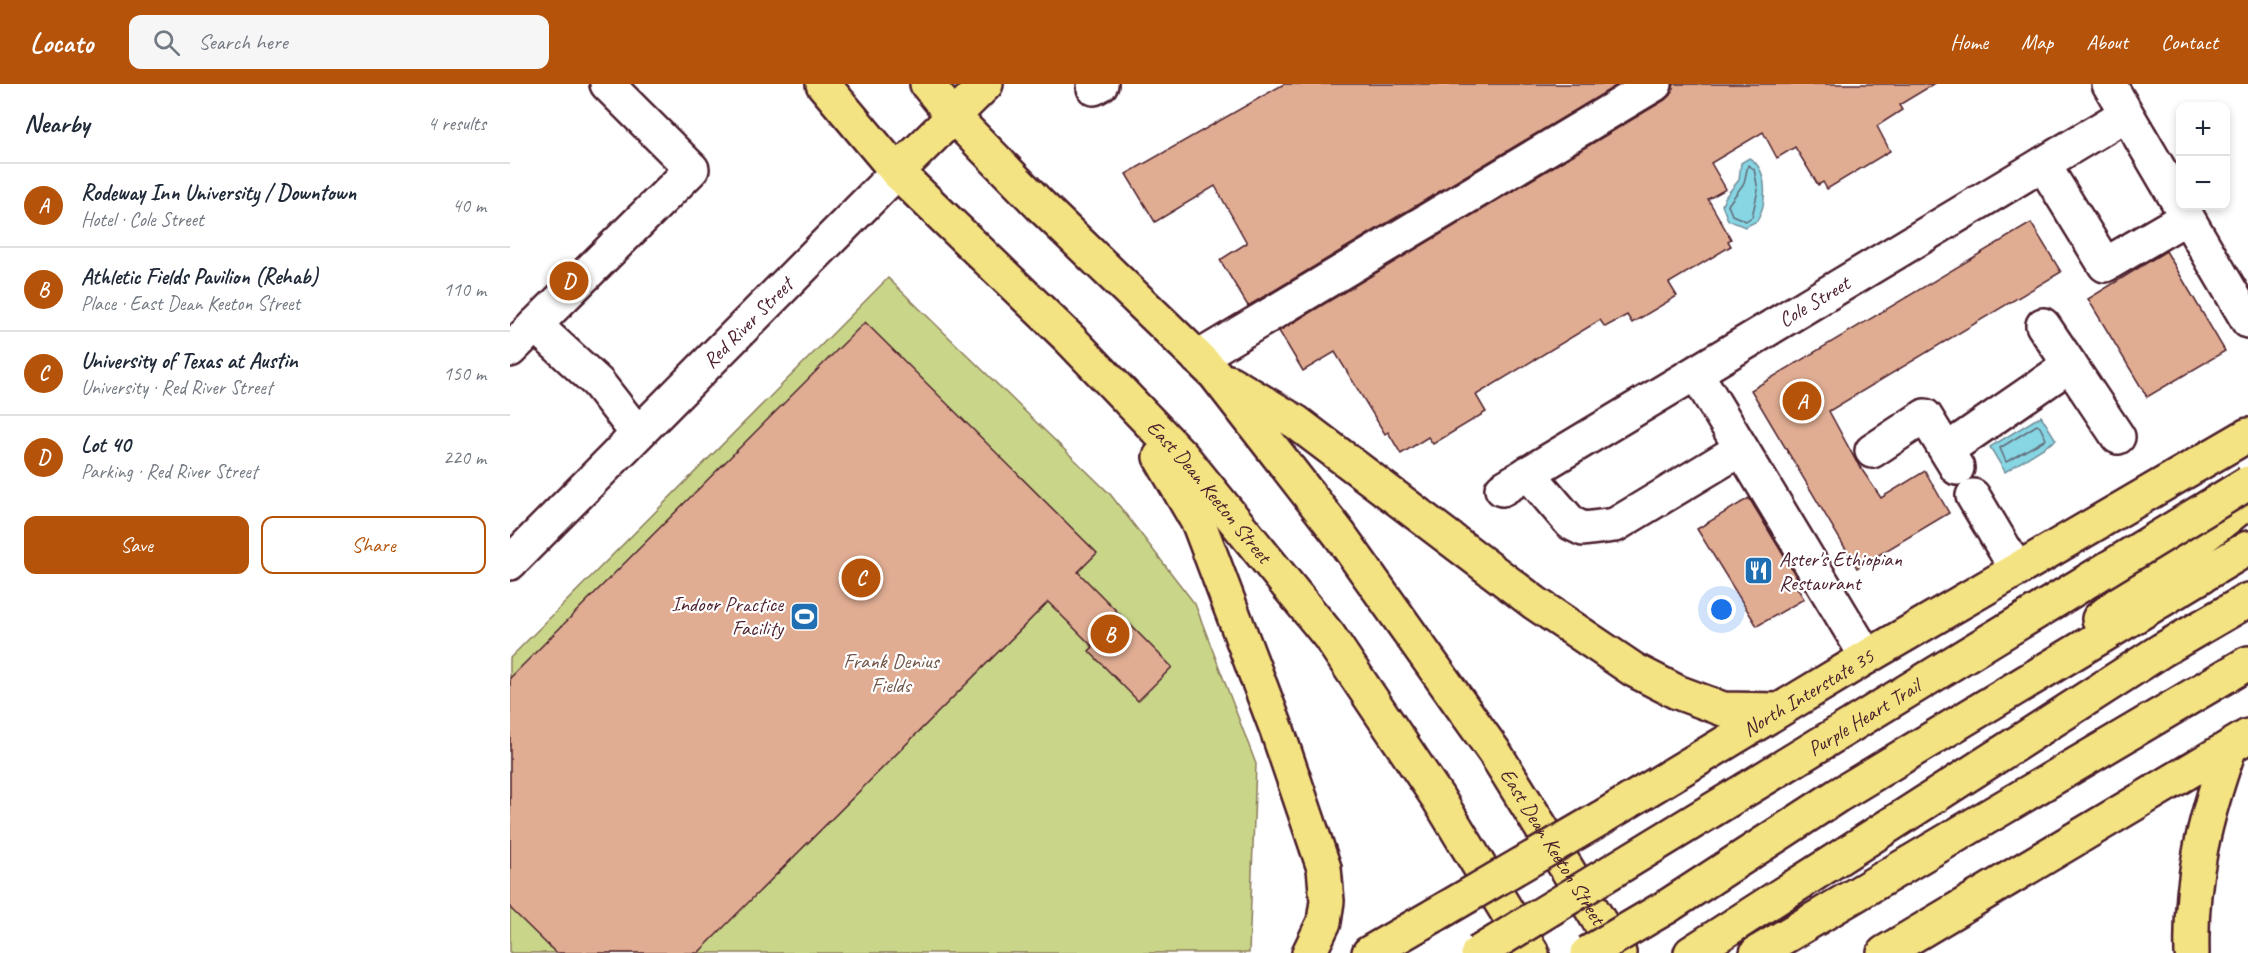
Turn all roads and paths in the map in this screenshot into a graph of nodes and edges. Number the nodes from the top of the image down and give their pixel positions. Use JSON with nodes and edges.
{"nodes":[{"id":1,"x":607,"y":84,"type":"edge"},
{"id":2,"x":823,"y":84,"type":"edge"},
{"id":3,"x":927,"y":84,"type":"edge"},
{"id":4,"x":986,"y":84,"type":"edge"},
{"id":5,"x":1655,"y":84,"type":"edge"},
{"id":6,"x":2109,"y":84,"type":"edge"},
{"id":7,"x":2126,"y":114,"type":"junction"},
{"id":8,"x":953,"y":116,"type":"junction"},
{"id":9,"x":2043,"y":164,"type":"junction"},
{"id":10,"x":897,"y":172,"type":"junction"},
{"id":11,"x":2176,"y":191,"type":"edge"},
{"id":12,"x":2176,"y":201,"type":"edge"},
{"id":13,"x":2187,"y":210,"type":"edge"},
{"id":14,"x":2248,"y":321,"type":"edge"},
{"id":15,"x":535,"y":325,"type":"junction"},
{"id":16,"x":2043,"y":325,"type":"dead end"},
{"id":17,"x":1070,"y":339,"type":"junction"},
{"id":18,"x":510,"y":350,"type":"edge"},
{"id":19,"x":2070,"y":365,"type":"junction"},
{"id":20,"x":1206,"y":366,"type":"junction"},
{"id":21,"x":1696,"y":373,"type":"junction"},
{"id":22,"x":637,"y":433,"type":"junction"},
{"id":23,"x":2248,"y":435,"type":"edge"},
{"id":24,"x":2118,"y":437,"type":"dead end"},
{"id":25,"x":1742,"y":449,"type":"junction"},
{"id":26,"x":1872,"y":451,"type":"dead end"},
{"id":27,"x":1959,"y":471,"type":"junction"},
{"id":28,"x":2248,"y":483,"type":"edge"},
{"id":29,"x":2248,"y":501,"type":"edge"},
{"id":30,"x":2248,"y":548,"type":"edge"},
{"id":31,"x":510,"y":563,"type":"edge"},
{"id":32,"x":2018,"y":570,"type":"junction"},
{"id":33,"x":2248,"y":600,"type":"edge"},
{"id":34,"x":1867,"y":657,"type":"junction"},
{"id":35,"x":2248,"y":663,"type":"edge"},
{"id":36,"x":1999,"y":700,"type":"junction"},
{"id":37,"x":1778,"y":710,"type":"junction"},
{"id":38,"x":2239,"y":742,"type":"edge"},
{"id":39,"x":1309,"y":953,"type":"edge"},
{"id":40,"x":1369,"y":953,"type":"edge"},
{"id":41,"x":1478,"y":953,"type":"edge"},
{"id":42,"x":1532,"y":953,"type":"edge"},
{"id":43,"x":1588,"y":953,"type":"edge"},
{"id":44,"x":1619,"y":953,"type":"edge"},
{"id":45,"x":1691,"y":953,"type":"edge"},
{"id":46,"x":1757,"y":953,"type":"edge"},
{"id":47,"x":1884,"y":953,"type":"edge"},
{"id":48,"x":2192,"y":953,"type":"edge"}],
"edges":[{"from":1,"to":15,"type":"street"},
{"from":2,"to":10,"type":"main road","name":"East Dean Keeton Street"},
{"from":3,"to":8,"type":"main road","name":"East Dean Keeton Street"},
{"from":4,"to":8,"type":"main road","name":"Red River Street"},
{"from":5,"to":20,"type":"street"},
{"from":6,"to":7,"type":"street"},
{"from":7,"to":9,"type":"street","name":"Cole Street"},
{"from":7,"to":11,"type":"street"},
{"from":8,"to":10,"type":"main road","name":"Red River Street"},
{"from":8,"to":20,"type":"main road","name":"East Dean Keeton Street"},
{"from":9,"to":12,"type":"street"},
{"from":9,"to":21,"type":"street","name":"Cole Street"},
{"from":10,"to":17,"type":"main road","name":"East Dean Keeton Street"},
{"from":10,"to":22,"type":"street","name":"Red River Street"},
{"from":13,"to":14,"type":"street"},
{"from":15,"to":18,"type":"street"},
{"from":15,"to":22,"type":"street"},
{"from":16,"to":19,"type":"street"},
{"from":17,"to":39,"type":"main road"},
{"from":17,"to":42,"type":"main road","name":"East Dean Keeton Street"},
{"from":19,"to":24,"type":"street"},
{"from":19,"to":27,"type":"street"},
{"from":20,"to":37,"type":"main road"},
{"from":20,"to":44,"type":"main road","name":"East Dean Keeton Street"},
{"from":21,"to":25,"type":"street"},
{"from":21,"to":25,"type":"street","name":"Cole Street"},
{"from":22,"to":31,"type":"street","name":"Red River Street"},
{"from":23,"to":32,"type":"main road","name":"North Interstate 35"},
{"from":25,"to":34,"type":"street"},
{"from":26,"to":27,"type":"street"},
{"from":27,"to":32,"type":"street"},
{"from":28,"to":41,"type":"main road","name":"Purple Heart Trail","bridge":true},
{"from":29,"to":36,"type":"main road"},
{"from":30,"to":36,"type":"main road"},
{"from":32,"to":34,"type":"main road","name":"North Interstate 35"},
{"from":33,"to":45,"type":"main road"},
{"from":34,"to":37,"type":"main road","name":"North Interstate 35"},
{"from":35,"to":46,"type":"main road"},
{"from":36,"to":43,"type":"main road","bridge":true},
{"from":37,"to":40,"type":"main road","name":"North Interstate 35","bridge":true},
{"from":38,"to":47,"type":"main road"},
{"from":38,"to":48,"type":"main road"}]}
